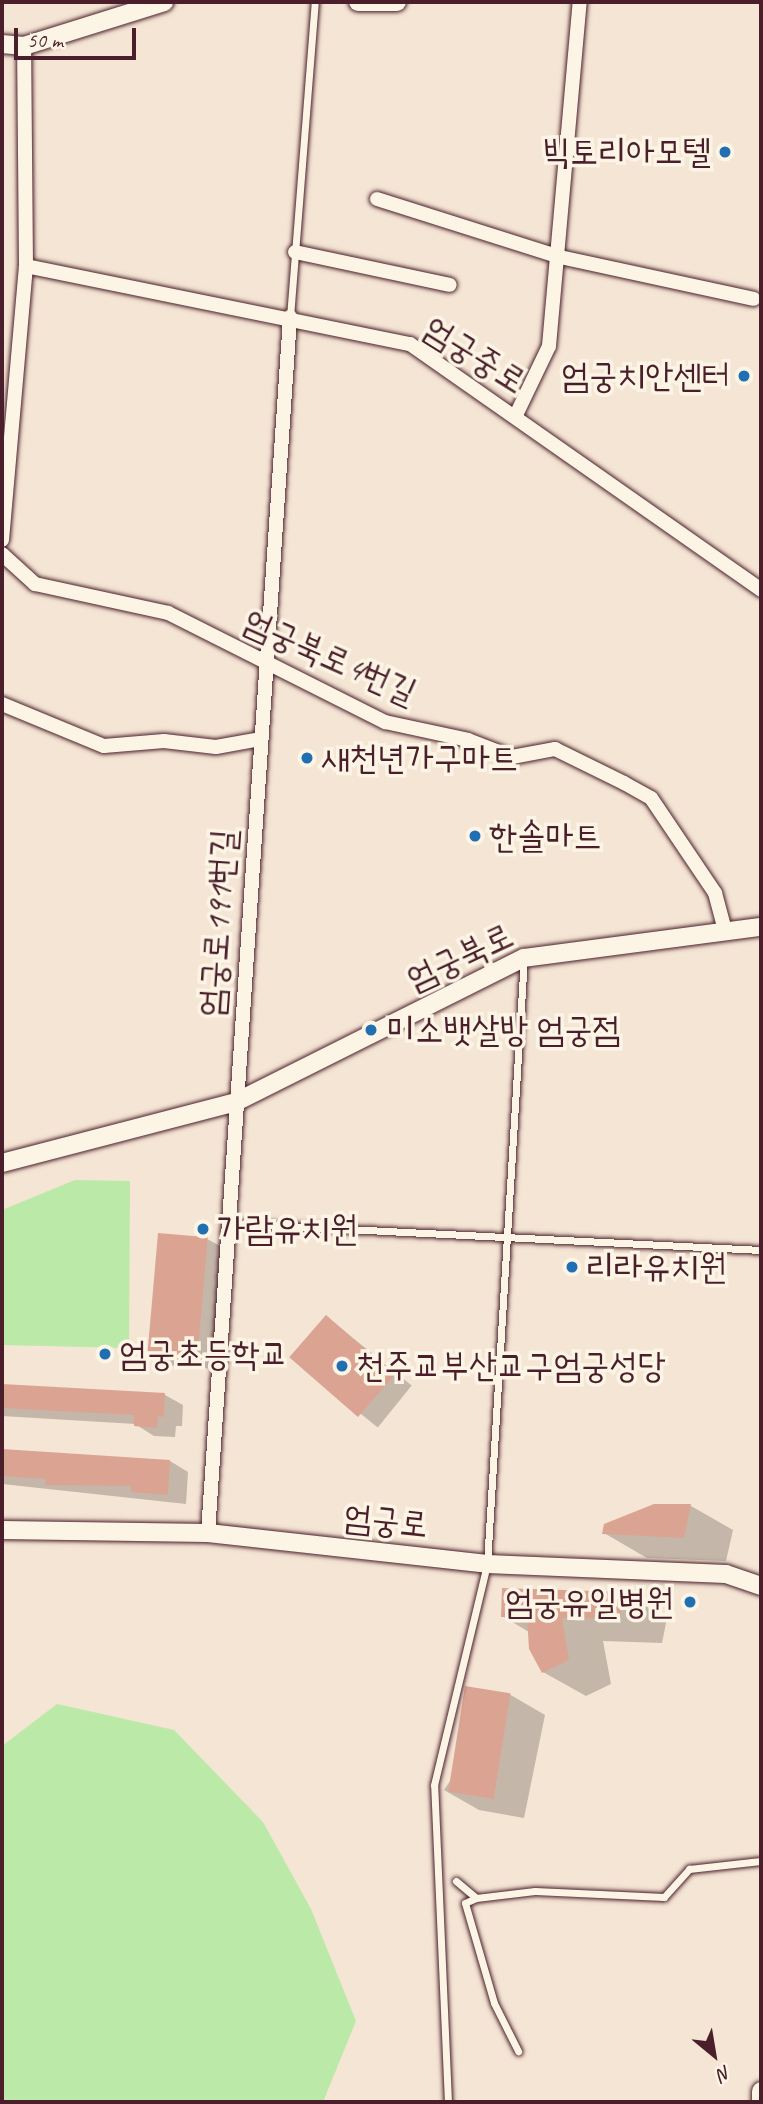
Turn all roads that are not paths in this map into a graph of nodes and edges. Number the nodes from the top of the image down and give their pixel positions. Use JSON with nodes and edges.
{"nodes":[{"id":1,"x":164,"y":2,"type":"edge"},
{"id":2,"x":315,"y":2,"type":"edge"},
{"id":3,"x":358,"y":2,"type":"edge"},
{"id":4,"x":397,"y":2,"type":"edge"},
{"id":5,"x":580,"y":2,"type":"edge"},
{"id":6,"x":2,"y":44,"type":"edge"},
{"id":7,"x":24,"y":46,"type":"junction"},
{"id":8,"x":377,"y":199,"type":"dead end"},
{"id":9,"x":295,"y":253,"type":"junction"},
{"id":10,"x":560,"y":257,"type":"junction"},
{"id":11,"x":26,"y":265,"type":"junction"},
{"id":12,"x":450,"y":285,"type":"dead end"},
{"id":13,"x":754,"y":299,"type":"dead end"},
{"id":14,"x":290,"y":317,"type":"junction"},
{"id":15,"x":516,"y":415,"type":"junction"},
{"id":16,"x":2,"y":540,"type":"edge"},
{"id":17,"x":2,"y":554,"type":"edge"},
{"id":18,"x":761,"y":590,"type":"edge"},
{"id":19,"x":266,"y":665,"type":"junction"},
{"id":20,"x":2,"y":704,"type":"edge"},
{"id":21,"x":261,"y":739,"type":"junction"},
{"id":22,"x":761,"y":927,"type":"edge"},
{"id":23,"x":724,"y":931,"type":"junction"},
{"id":24,"x":524,"y":958,"type":"junction"},
{"id":25,"x":236,"y":1102,"type":"junction"},
{"id":26,"x":2,"y":1163,"type":"edge"},
{"id":27,"x":228,"y":1223,"type":"junction"},
{"id":28,"x":512,"y":1237,"type":"junction"},
{"id":29,"x":761,"y":1250,"type":"edge"},
{"id":30,"x":2,"y":1530,"type":"edge"},
{"id":31,"x":208,"y":1533,"type":"junction"},
{"id":32,"x":487,"y":1564,"type":"junction"},
{"id":33,"x":761,"y":1586,"type":"edge"},
{"id":34,"x":761,"y":1861,"type":"edge"},
{"id":35,"x":456,"y":1881,"type":"dead end"},
{"id":36,"x":476,"y":1898,"type":"junction"},
{"id":37,"x":518,"y":2051,"type":"dead end"},
{"id":38,"x":761,"y":2091,"type":"edge"},
{"id":39,"x":448,"y":2102,"type":"edge"},
{"id":40,"x":761,"y":2102,"type":"edge"}],
"edges":[{"from":1,"to":7,"type":"street"},
{"from":2,"to":9,"type":"lane"},
{"from":3,"to":4,"type":"street"},
{"from":5,"to":10,"type":"street"},
{"from":6,"to":7,"type":"street"},
{"from":7,"to":11,"type":"street"},
{"from":8,"to":10,"type":"street"},
{"from":9,"to":12,"type":"street"},
{"from":9,"to":14,"type":"lane"},
{"from":10,"to":13,"type":"street"},
{"from":10,"to":15,"type":"street"},
{"from":11,"to":14,"type":"street","name":"엄궁중로"},
{"from":11,"to":16,"type":"street"},
{"from":14,"to":15,"type":"street","name":"엄궁중로"},
{"from":14,"to":19,"type":"street","name":"엄궁로191번길"},
{"from":15,"to":18,"type":"street","name":"엄궁중로"},
{"from":17,"to":19,"type":"street","name":"엄궁북로4번길"},
{"from":19,"to":21,"type":"street","name":"엄궁로191번길"},
{"from":19,"to":23,"type":"street","name":"엄궁북로4번길"},
{"from":20,"to":21,"type":"street"},
{"from":21,"to":25,"type":"street","name":"엄궁로191번길"},
{"from":22,"to":23,"type":"street","name":"엄궁북로"},
{"from":23,"to":24,"type":"street","name":"엄궁북로"},
{"from":24,"to":25,"type":"street","name":"엄궁북로"},
{"from":24,"to":28,"type":"lane"},
{"from":25,"to":26,"type":"street","name":"엄궁북로"},
{"from":25,"to":27,"type":"street","name":"엄궁로191번길"},
{"from":27,"to":28,"type":"lane"},
{"from":27,"to":31,"type":"street","name":"엄궁로191번길"},
{"from":28,"to":29,"type":"lane"},
{"from":28,"to":32,"type":"lane"},
{"from":30,"to":31,"type":"street","name":"엄궁로"},
{"from":31,"to":32,"type":"street","name":"엄궁로"},
{"from":32,"to":33,"type":"street","name":"엄궁로"},
{"from":32,"to":39,"type":"lane"},
{"from":34,"to":36,"type":"lane"},
{"from":35,"to":36,"type":"lane"},
{"from":36,"to":37,"type":"lane"},
{"from":38,"to":40,"type":"main road"}]}
